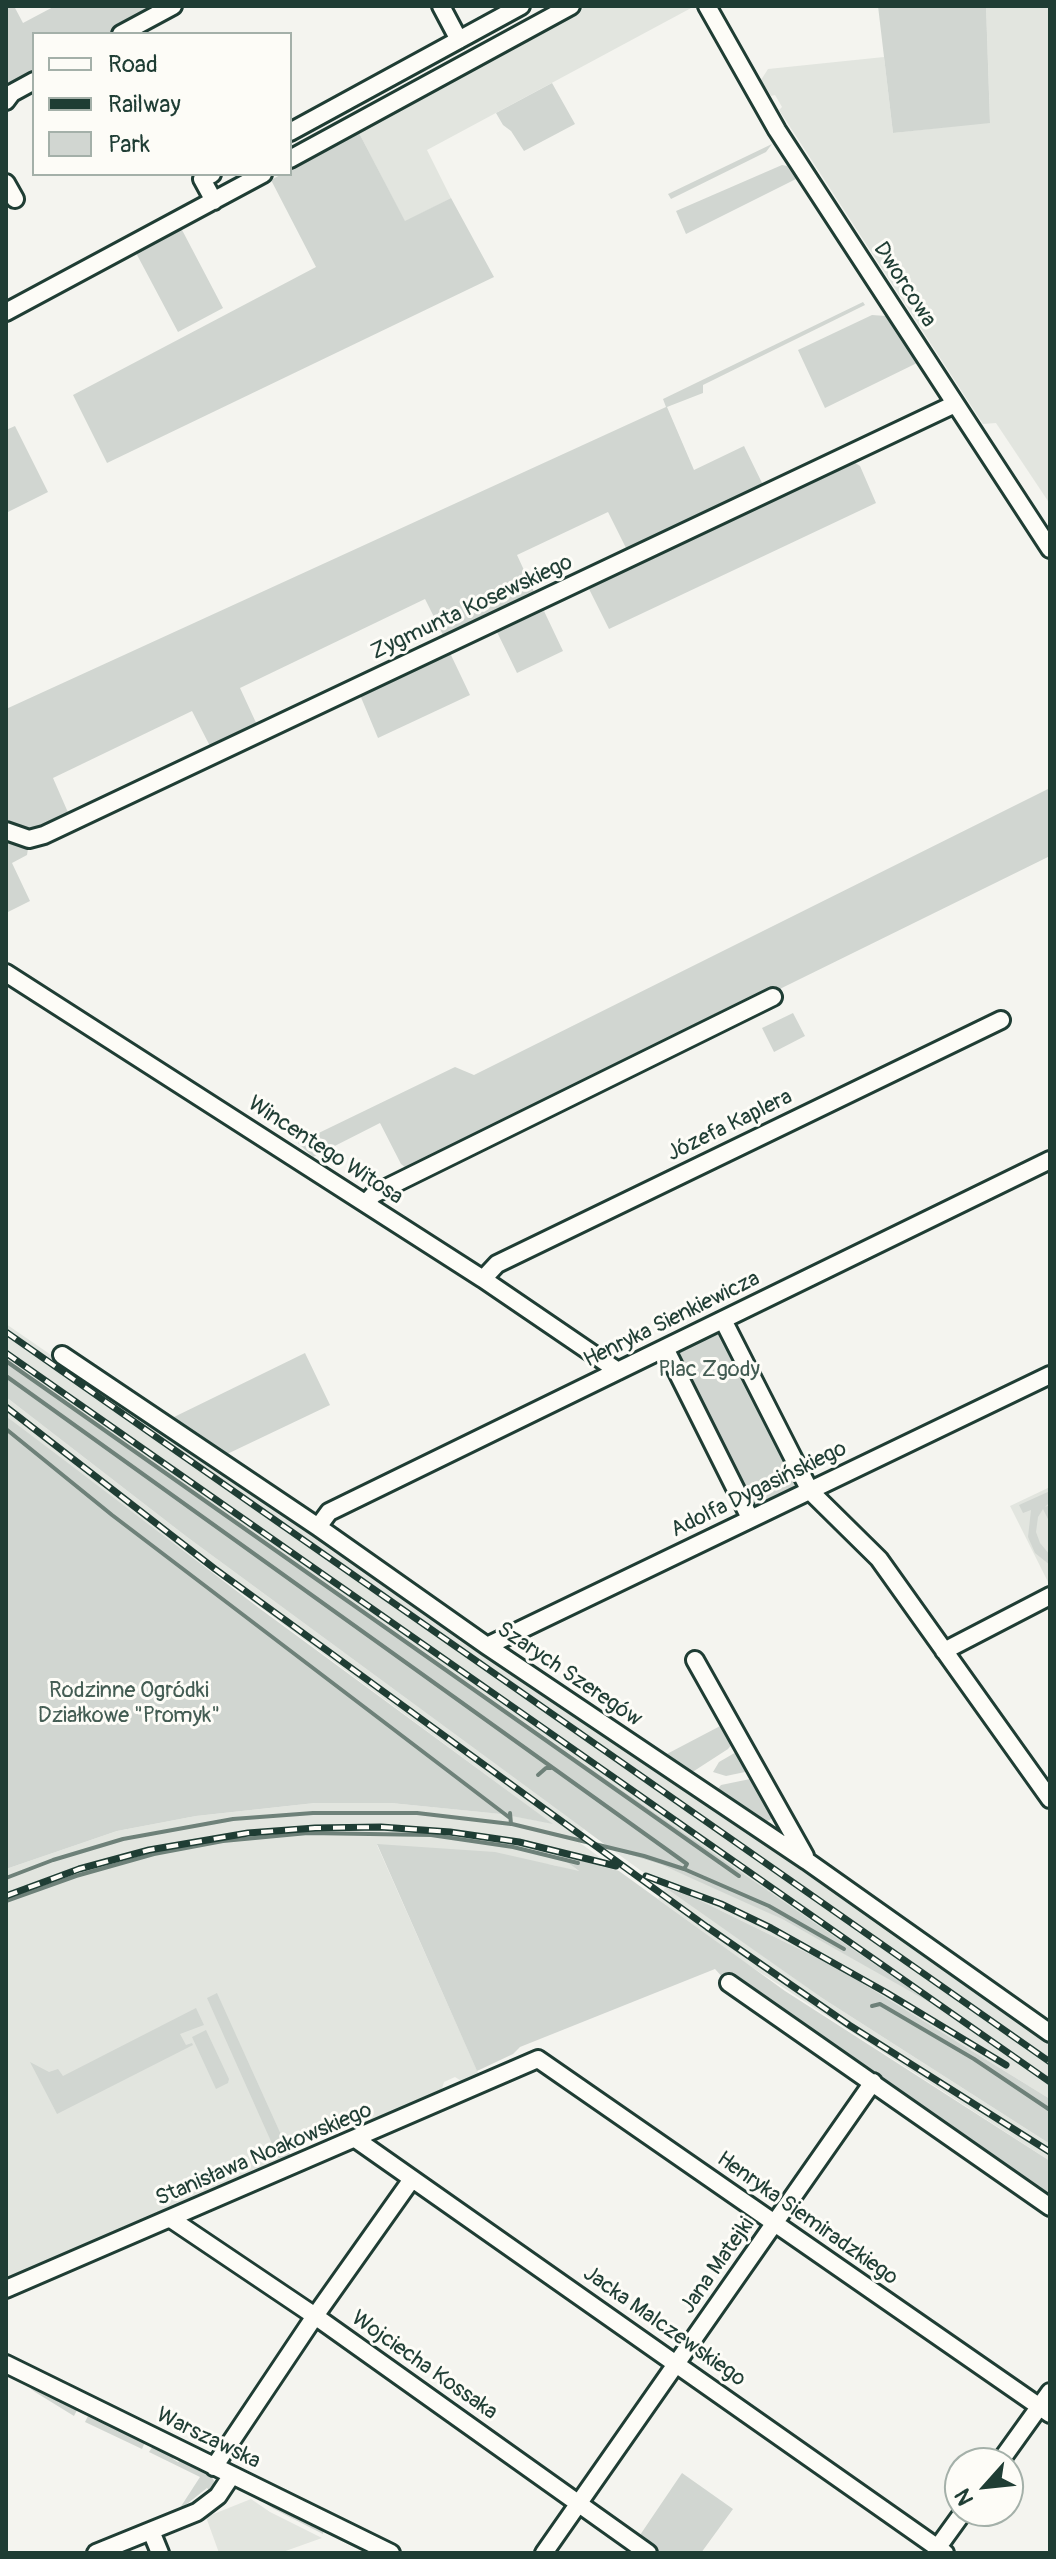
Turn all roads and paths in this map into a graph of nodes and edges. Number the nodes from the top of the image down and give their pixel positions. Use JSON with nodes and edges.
{"nodes":[{"id":1,"x":173,"y":6,"type":"edge"},
{"id":2,"x":441,"y":6,"type":"edge"},
{"id":3,"x":521,"y":6,"type":"edge"},
{"id":4,"x":571,"y":6,"type":"edge"},
{"id":5,"x":707,"y":6,"type":"edge"},
{"id":6,"x":125,"y":32,"type":"edge"},
{"id":7,"x":459,"y":40,"type":"junction"},
{"id":8,"x":32,"y":82,"type":"edge"},
{"id":9,"x":6,"y":101,"type":"edge"},
{"id":10,"x":292,"y":131,"type":"edge"},
{"id":11,"x":292,"y":158,"type":"edge"},
{"id":12,"x":205,"y":176,"type":"edge"},
{"id":13,"x":259,"y":176,"type":"edge"},
{"id":14,"x":6,"y":183,"type":"edge"},
{"id":15,"x":15,"y":199,"type":"dead end"},
{"id":16,"x":214,"y":201,"type":"junction"},
{"id":17,"x":6,"y":312,"type":"edge"},
{"id":18,"x":955,"y":404,"type":"junction"},
{"id":19,"x":1050,"y":549,"type":"edge"},
{"id":20,"x":6,"y":831,"type":"edge"},
{"id":21,"x":6,"y":973,"type":"edge"},
{"id":22,"x":773,"y":997,"type":"dead end"},
{"id":23,"x":1001,"y":1020,"type":"dead end"},
{"id":24,"x":826,"y":1094,"type":"dead end"},
{"id":25,"x":1050,"y":1160,"type":"edge"},
{"id":26,"x":366,"y":1203,"type":"junction"},
{"id":27,"x":477,"y":1275,"type":"junction"},
{"id":28,"x":723,"y":1320,"type":"junction"},
{"id":29,"x":665,"y":1348,"type":"junction"},
{"id":30,"x":62,"y":1355,"type":"dead end"},
{"id":31,"x":618,"y":1371,"type":"junction"},
{"id":32,"x":1050,"y":1375,"type":"edge"},
{"id":33,"x":810,"y":1491,"type":"junction"},
{"id":34,"x":750,"y":1518,"type":"junction"},
{"id":35,"x":318,"y":1527,"type":"junction"},
{"id":36,"x":1050,"y":1596,"type":"edge"},
{"id":37,"x":487,"y":1646,"type":"junction"},
{"id":38,"x":944,"y":1651,"type":"junction"},
{"id":39,"x":695,"y":1660,"type":"dead end"},
{"id":40,"x":1050,"y":1799,"type":"edge"},
{"id":41,"x":807,"y":1861,"type":"junction"},
{"id":42,"x":729,"y":1983,"type":"dead end"},
{"id":43,"x":1050,"y":2033,"type":"edge"},
{"id":44,"x":538,"y":2059,"type":"joint"},
{"id":45,"x":873,"y":2082,"type":"junction"},
{"id":46,"x":357,"y":2140,"type":"junction"},
{"id":47,"x":412,"y":2179,"type":"junction"},
{"id":48,"x":1050,"y":2207,"type":"edge"},
{"id":49,"x":171,"y":2219,"type":"junction"},
{"id":50,"x":775,"y":2223,"type":"junction"},
{"id":51,"x":6,"y":2289,"type":"edge"},
{"id":52,"x":315,"y":2316,"type":"junction"},
{"id":53,"x":676,"y":2363,"type":"junction"},
{"id":54,"x":6,"y":2364,"type":"edge"},
{"id":55,"x":1050,"y":2392,"type":"edge"},
{"id":56,"x":1045,"y":2410,"type":"edge"},
{"id":57,"x":1013,"y":2447,"type":"edge"},
{"id":58,"x":214,"y":2467,"type":"junction"},
{"id":59,"x":232,"y":2475,"type":"junction"},
{"id":60,"x":579,"y":2502,"type":"junction"},
{"id":61,"x":955,"y":2527,"type":"edge"},
{"id":62,"x":151,"y":2531,"type":"junction"},
{"id":63,"x":357,"y":2536,"type":"junction"},
{"id":64,"x":941,"y":2550,"type":"edge"},
{"id":65,"x":96,"y":2553,"type":"edge"},
{"id":66,"x":160,"y":2553,"type":"edge"},
{"id":67,"x":349,"y":2553,"type":"edge"},
{"id":68,"x":391,"y":2553,"type":"edge"},
{"id":69,"x":544,"y":2553,"type":"edge"},
{"id":70,"x":648,"y":2553,"type":"edge"}],
"edges":[{"from":1,"to":6,"type":"street"},
{"from":2,"to":7,"type":"street"},
{"from":3,"to":7,"type":"street"},
{"from":4,"to":11,"type":"street"},
{"from":5,"to":18,"type":"street","name":"Dworcowa"},
{"from":7,"to":10,"type":"street"},
{"from":8,"to":9,"type":"street"},
{"from":12,"to":16,"type":"street"},
{"from":13,"to":16,"type":"street"},
{"from":14,"to":15,"type":"street"},
{"from":16,"to":17,"type":"street"},
{"from":18,"to":19,"type":"street","name":"Dworcowa"},
{"from":18,"to":20,"type":"street","name":"Zygmunta Kosewskiego"},
{"from":21,"to":26,"type":"street","name":"Wincentego Witosa"},
{"from":22,"to":26,"type":"street"},
{"from":23,"to":27,"type":"street","name":"Józefa Kaplera"},
{"from":24,"to":27,"type":"street","name":"Józefa Kaplera"},
{"from":25,"to":28,"type":"street","name":"Henryka Sienkiewicza"},
{"from":26,"to":27,"type":"street","name":"Wincentego Witosa"},
{"from":27,"to":31,"type":"street","name":"Wincentego Witosa"},
{"from":28,"to":29,"type":"street","name":"Henryka Sienkiewicza"},
{"from":28,"to":33,"type":"street"},
{"from":29,"to":31,"type":"street","name":"Henryka Sienkiewicza"},
{"from":29,"to":34,"type":"street"},
{"from":30,"to":35,"type":"street","name":"Szarych Szeregów"},
{"from":31,"to":35,"type":"street","name":"Henryka Sienkiewicza"},
{"from":32,"to":33,"type":"street","name":"Adolfa Dygasińskiego"},
{"from":33,"to":34,"type":"street","name":"Adolfa Dygasińskiego"},
{"from":33,"to":38,"type":"street"},
{"from":34,"to":37,"type":"street","name":"Adolfa Dygasińskiego"},
{"from":35,"to":37,"type":"street","name":"Szarych Szeregów"},
{"from":36,"to":38,"type":"street"},
{"from":37,"to":41,"type":"street","name":"Szarych Szeregów"},
{"from":38,"to":40,"type":"street"},
{"from":39,"to":41,"type":"street"},
{"from":41,"to":43,"type":"street","name":"Szarych Szeregów"},
{"from":42,"to":45,"type":"street"},
{"from":44,"to":46,"type":"street","name":"Stanisława Noakowskiego"},
{"from":44,"to":50,"type":"street","name":"Henryka Siemiradzkiego"},
{"from":45,"to":48,"type":"street"},
{"from":45,"to":50,"type":"street","name":"Jana Matejki"},
{"from":46,"to":47,"type":"street","name":"Jacka Malczewskiego"},
{"from":46,"to":49,"type":"street","name":"Stanisława Noakowskiego"},
{"from":47,"to":52,"type":"street"},
{"from":47,"to":53,"type":"street","name":"Jacka Malczewskiego"},
{"from":49,"to":51,"type":"street","name":"Stanisława Noakowskiego"},
{"from":49,"to":52,"type":"street","name":"Wojciecha Kossaka"},
{"from":50,"to":53,"type":"street","name":"Jana Matejki"},
{"from":50,"to":56,"type":"street","name":"Henryka Siemiradzkiego"},
{"from":52,"to":58,"type":"street"},
{"from":52,"to":60,"type":"street","name":"Wojciecha Kossaka"},
{"from":53,"to":60,"type":"street","name":"Jana Matejki"},
{"from":53,"to":64,"type":"street","name":"Jacka Malczewskiego"},
{"from":54,"to":58,"type":"street","name":"Warszawska"},
{"from":55,"to":56,"type":"street"},
{"from":56,"to":57,"type":"street"},
{"from":58,"to":59,"type":"street","name":"Warszawska"},
{"from":59,"to":62,"type":"street"},
{"from":59,"to":63,"type":"street","name":"Warszawska"},
{"from":60,"to":69,"type":"street","name":"Jana Matejki"},
{"from":60,"to":70,"type":"street","name":"Wojciecha Kossaka"},
{"from":61,"to":64,"type":"street"},
{"from":62,"to":65,"type":"street"},
{"from":62,"to":66,"type":"street"},
{"from":63,"to":67,"type":"street"},
{"from":63,"to":68,"type":"street","name":"Warszawska"}]}
